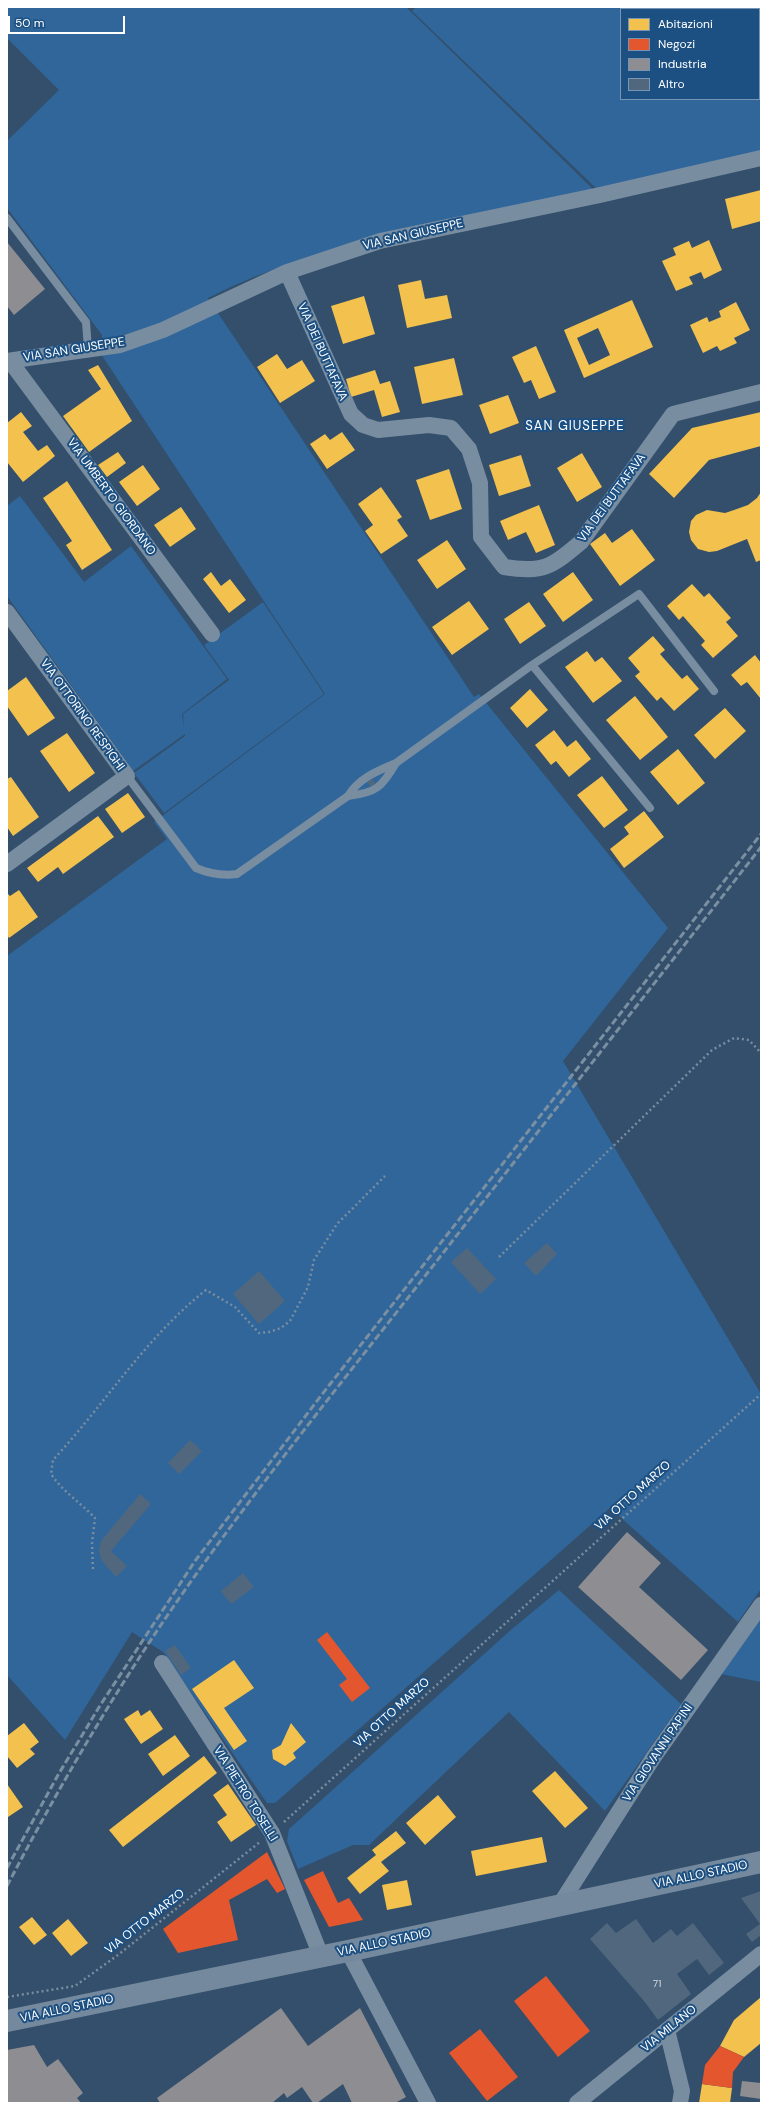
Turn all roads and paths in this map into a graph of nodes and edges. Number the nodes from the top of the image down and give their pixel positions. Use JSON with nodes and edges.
{"nodes":[{"id":1,"x":761,"y":158,"type":"edge"},
{"id":2,"x":7,"y":218,"type":"edge"},
{"id":3,"x":286,"y":272,"type":"junction"},
{"id":4,"x":88,"y":349,"type":"junction"},
{"id":5,"x":9,"y":361,"type":"edge"},
{"id":6,"x":761,"y":392,"type":"edge"},
{"id":7,"x":7,"y":612,"type":"edge"},
{"id":8,"x":212,"y":634,"type":"dead end"},
{"id":9,"x":532,"y":665,"type":"junction"},
{"id":10,"x":714,"y":692,"type":"dead end"},
{"id":11,"x":396,"y":763,"type":"junction"},
{"id":12,"x":127,"y":776,"type":"junction"},
{"id":13,"x":348,"y":796,"type":"junction"},
{"id":14,"x":650,"y":808,"type":"dead end"},
{"id":15,"x":7,"y":864,"type":"edge"},
{"id":16,"x":761,"y":1053,"type":"edge"},
{"id":17,"x":385,"y":1176,"type":"dead end"},
{"id":18,"x":499,"y":1256,"type":"dead end"},
{"id":19,"x":761,"y":1394,"type":"edge"},
{"id":20,"x":93,"y":1569,"type":"dead end"},
{"id":21,"x":761,"y":1604,"type":"edge"},
{"id":22,"x":162,"y":1664,"type":"dead end"},
{"id":23,"x":272,"y":1833,"type":"junction"},
{"id":24,"x":761,"y":1862,"type":"edge"},
{"id":25,"x":559,"y":1906,"type":"junction"},
{"id":26,"x":348,"y":1951,"type":"junction"},
{"id":27,"x":761,"y":1954,"type":"edge"},
{"id":28,"x":321,"y":1956,"type":"junction"},
{"id":29,"x":7,"y":1997,"type":"edge"},
{"id":30,"x":7,"y":2021,"type":"edge"},
{"id":31,"x":667,"y":2030,"type":"junction"},
{"id":32,"x":428,"y":2103,"type":"edge"},
{"id":33,"x":578,"y":2103,"type":"edge"},
{"id":34,"x":680,"y":2103,"type":"edge"}],
"edges":[{"from":1,"to":3,"type":"street","name":"VIA SAN GIUSEPPE"},
{"from":2,"to":4,"type":"lane"},
{"from":3,"to":4,"type":"street","name":"VIA SAN GIUSEPPE"},
{"from":3,"to":6,"type":"street","name":"VIA DEI BUTTAFAVA"},
{"from":4,"to":5,"type":"street","name":"VIA SAN GIUSEPPE"},
{"from":5,"to":8,"type":"street","name":"VIA UMBERTO GIORDANO"},
{"from":7,"to":12,"type":"street","name":"VIA OTTORINO RESPIGHI"},
{"from":9,"to":10,"type":"lane"},
{"from":9,"to":11,"type":"lane"},
{"from":9,"to":14,"type":"lane"},
{"from":11,"to":13,"type":"lane"},
{"from":11,"to":13,"type":"lane"},
{"from":12,"to":13,"type":"lane"},
{"from":12,"to":15,"type":"street","name":"VIA OTTORINO RESPIGHI"},
{"from":16,"to":18,"type":"path"},
{"from":17,"to":20,"type":"path"},
{"from":19,"to":23,"type":"path","name":"VIA OTTO MARZO"},
{"from":21,"to":25,"type":"street","name":"VIA GIOVANNI PAPINI"},
{"from":22,"to":23,"type":"street","name":"VIA PIETRO TOSELLI"},
{"from":23,"to":28,"type":"street","name":"VIA PIETRO TOSELLI"},
{"from":23,"to":29,"type":"path","name":"VIA OTTO MARZO"},
{"from":24,"to":25,"type":"main road","name":"VIA ALLO STADIO"},
{"from":25,"to":26,"type":"main road","name":"VIA ALLO STADIO"},
{"from":26,"to":28,"type":"main road","name":"VIA ALLO STADIO"},
{"from":26,"to":32,"type":"street"},
{"from":27,"to":31,"type":"street","name":"VIA MILANO"},
{"from":28,"to":30,"type":"main road","name":"VIA ALLO STADIO"},
{"from":31,"to":33,"type":"street","name":"VIA MILANO"},
{"from":31,"to":34,"type":"street"}]}
